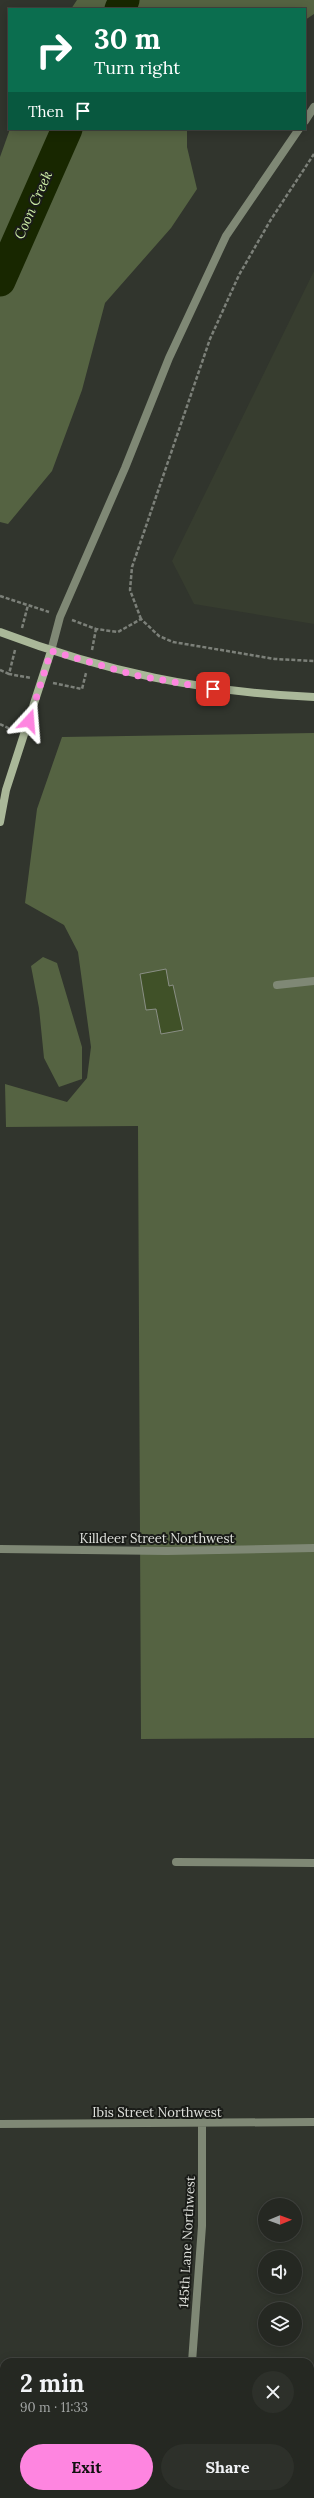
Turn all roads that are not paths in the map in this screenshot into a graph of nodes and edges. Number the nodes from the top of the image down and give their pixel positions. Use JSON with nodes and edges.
{"nodes":[{"id":1,"x":314,"y":107,"type":"edge"},
{"id":2,"x":306,"y":119,"type":"edge"},
{"id":3,"x":298,"y":130,"type":"edge"},
{"id":4,"x":0,"y":632,"type":"edge"},
{"id":5,"x":51,"y":651,"type":"junction"},
{"id":6,"x":314,"y":697,"type":"edge"},
{"id":7,"x":0,"y":822,"type":"edge"},
{"id":8,"x":314,"y":981,"type":"edge"},
{"id":9,"x":277,"y":985,"type":"dead end"},
{"id":10,"x":314,"y":1548,"type":"edge"},
{"id":11,"x":0,"y":1549,"type":"edge"},
{"id":12,"x":176,"y":1862,"type":"dead end"},
{"id":13,"x":314,"y":1863,"type":"edge"},
{"id":14,"x":314,"y":2122,"type":"edge"},
{"id":15,"x":0,"y":2124,"type":"edge"},
{"id":16,"x":202,"y":2124,"type":"junction"},
{"id":17,"x":192,"y":2358,"type":"edge"}],
"edges":[{"from":1,"to":2,"type":"street"},
{"from":3,"to":5,"type":"street"},
{"from":4,"to":5,"type":"street"},
{"from":5,"to":6,"type":"street"},
{"from":5,"to":7,"type":"street"},
{"from":8,"to":9,"type":"street"},
{"from":10,"to":11,"type":"street","name":"Killdeer Street Northwest"},
{"from":12,"to":13,"type":"street"},
{"from":14,"to":16,"type":"street","name":"Ibis Street Northwest"},
{"from":15,"to":16,"type":"street","name":"Ibis Street Northwest"},
{"from":16,"to":17,"type":"street","name":"145th Lane Northwest"}]}
